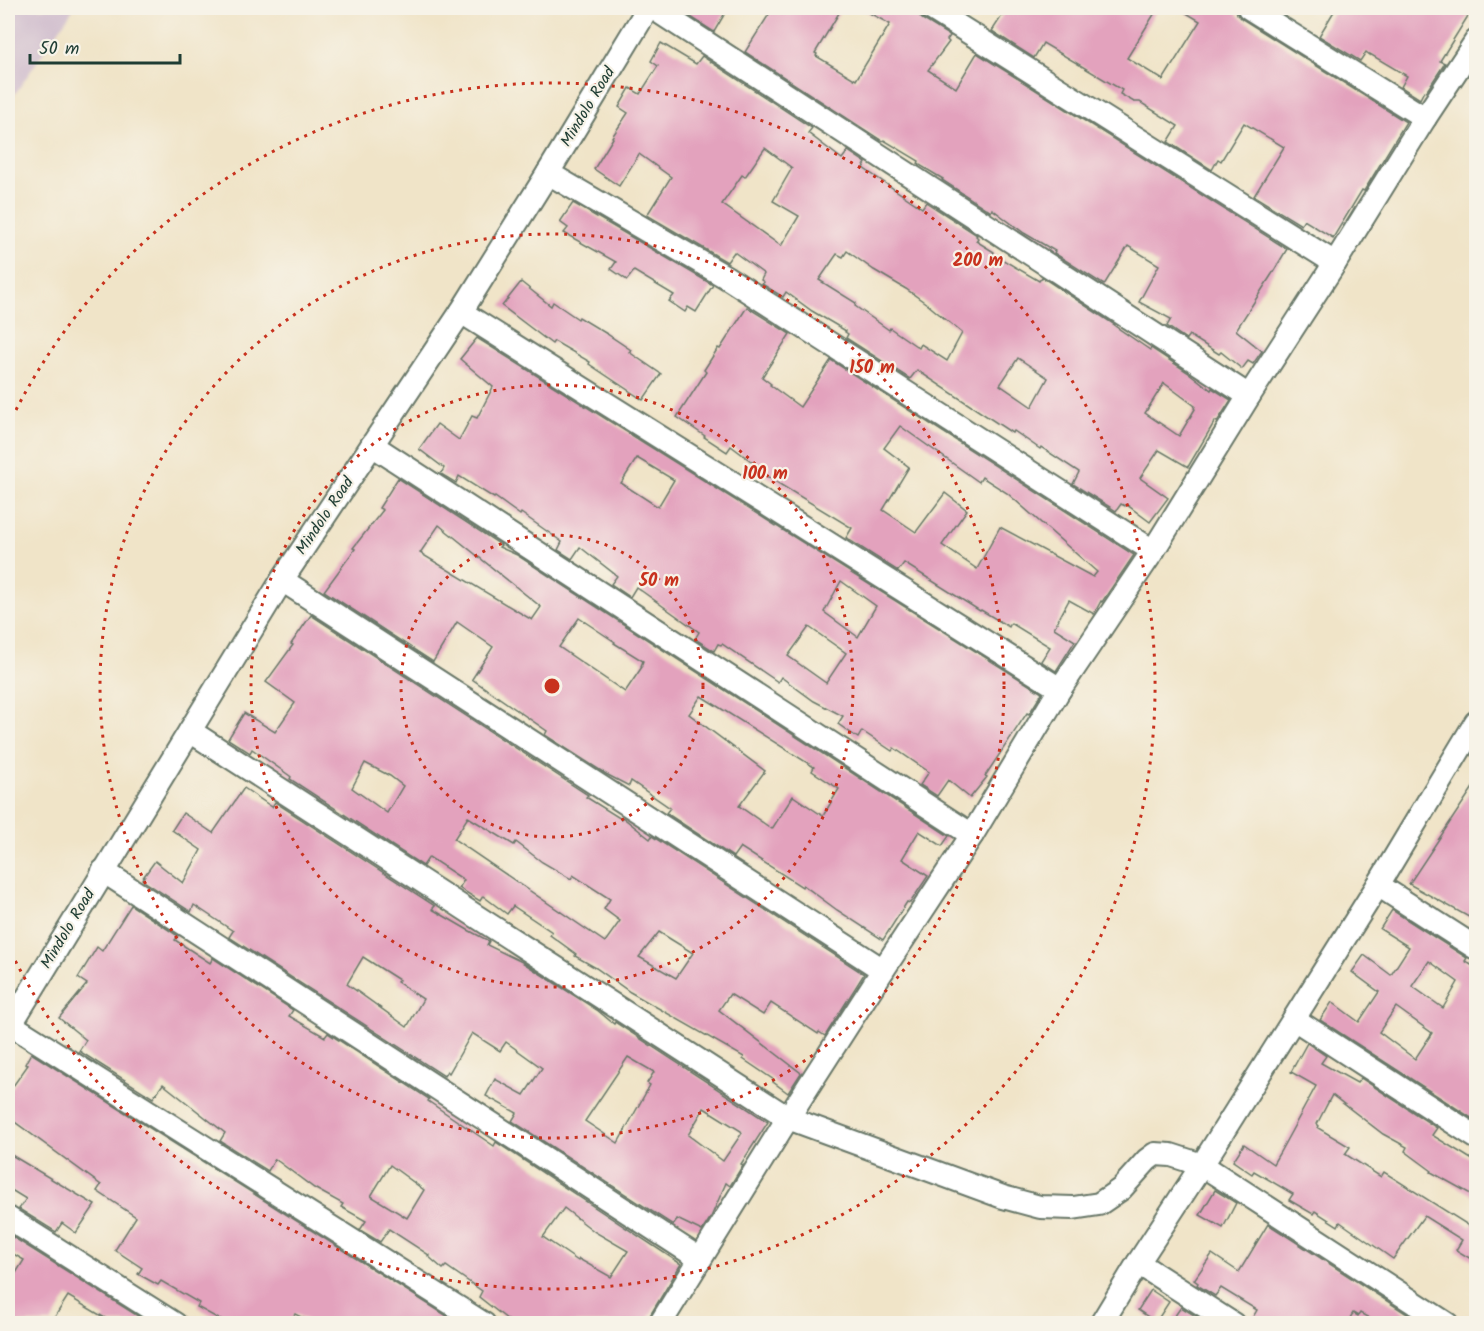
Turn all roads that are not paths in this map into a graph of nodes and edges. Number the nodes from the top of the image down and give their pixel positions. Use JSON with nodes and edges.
{"nodes":[{"id":1,"x":648,"y":8,"type":"edge"},
{"id":2,"x":653,"y":8,"type":"edge"},
{"id":3,"x":930,"y":8,"type":"edge"},
{"id":4,"x":1249,"y":8,"type":"edge"},
{"id":5,"x":1476,"y":41,"type":"edge"},
{"id":6,"x":1425,"y":118,"type":"junction"},
{"id":7,"x":548,"y":173,"type":"junction"},
{"id":8,"x":1335,"y":262,"type":"junction"},
{"id":9,"x":461,"y":312,"type":"junction"},
{"id":10,"x":1250,"y":396,"type":"junction"},
{"id":11,"x":372,"y":445,"type":"junction"},
{"id":12,"x":1153,"y":550,"type":"junction"},
{"id":13,"x":282,"y":580,"type":"junction"},
{"id":14,"x":1060,"y":688,"type":"junction"},
{"id":15,"x":190,"y":731,"type":"junction"},
{"id":16,"x":1473,"y":736,"type":"edge"},
{"id":17,"x":972,"y":835,"type":"junction"},
{"id":18,"x":103,"y":871,"type":"junction"},
{"id":19,"x":1378,"y":885,"type":"junction"},
{"id":20,"x":1476,"y":948,"type":"edge"},
{"id":21,"x":883,"y":970,"type":"junction"},
{"id":22,"x":1294,"y":1019,"type":"junction"},
{"id":23,"x":9,"y":1026,"type":"edge"},
{"id":24,"x":788,"y":1118,"type":"junction"},
{"id":25,"x":1476,"y":1137,"type":"edge"},
{"id":26,"x":1202,"y":1165,"type":"junction"},
{"id":27,"x":8,"y":1218,"type":"edge"},
{"id":28,"x":700,"y":1259,"type":"junction"},
{"id":29,"x":1138,"y":1263,"type":"junction"},
{"id":30,"x":1105,"y":1322,"type":"edge"},
{"id":31,"x":175,"y":1323,"type":"edge"},
{"id":32,"x":484,"y":1323,"type":"edge"},
{"id":33,"x":660,"y":1323,"type":"edge"},
{"id":34,"x":1233,"y":1323,"type":"edge"},
{"id":35,"x":1447,"y":1323,"type":"edge"}],
"edges":[{"from":1,"to":7,"type":"street","name":"Mindolo Road"},
{"from":2,"to":10,"type":"street"},
{"from":3,"to":8,"type":"street"},
{"from":4,"to":6,"type":"street"},
{"from":5,"to":6,"type":"street"},
{"from":6,"to":8,"type":"street"},
{"from":7,"to":9,"type":"street","name":"Mindolo Road"},
{"from":7,"to":12,"type":"street"},
{"from":8,"to":10,"type":"street"},
{"from":9,"to":11,"type":"street","name":"Mindolo Road"},
{"from":9,"to":14,"type":"street"},
{"from":10,"to":12,"type":"street"},
{"from":11,"to":13,"type":"street","name":"Mindolo Road"},
{"from":11,"to":17,"type":"street"},
{"from":12,"to":14,"type":"street"},
{"from":13,"to":15,"type":"street","name":"Mindolo Road"},
{"from":13,"to":21,"type":"street"},
{"from":14,"to":17,"type":"street"},
{"from":15,"to":18,"type":"street","name":"Mindolo Road"},
{"from":15,"to":24,"type":"street"},
{"from":16,"to":19,"type":"street"},
{"from":17,"to":21,"type":"street"},
{"from":18,"to":23,"type":"street","name":"Mindolo Road"},
{"from":18,"to":28,"type":"street"},
{"from":19,"to":20,"type":"street"},
{"from":19,"to":22,"type":"street"},
{"from":21,"to":24,"type":"street"},
{"from":22,"to":25,"type":"street"},
{"from":22,"to":26,"type":"street"},
{"from":23,"to":32,"type":"street"},
{"from":24,"to":26,"type":"street"},
{"from":24,"to":28,"type":"street"},
{"from":26,"to":29,"type":"street"},
{"from":26,"to":35,"type":"street"},
{"from":27,"to":31,"type":"street"},
{"from":28,"to":33,"type":"street"},
{"from":29,"to":30,"type":"street"},
{"from":29,"to":34,"type":"street"}]}
